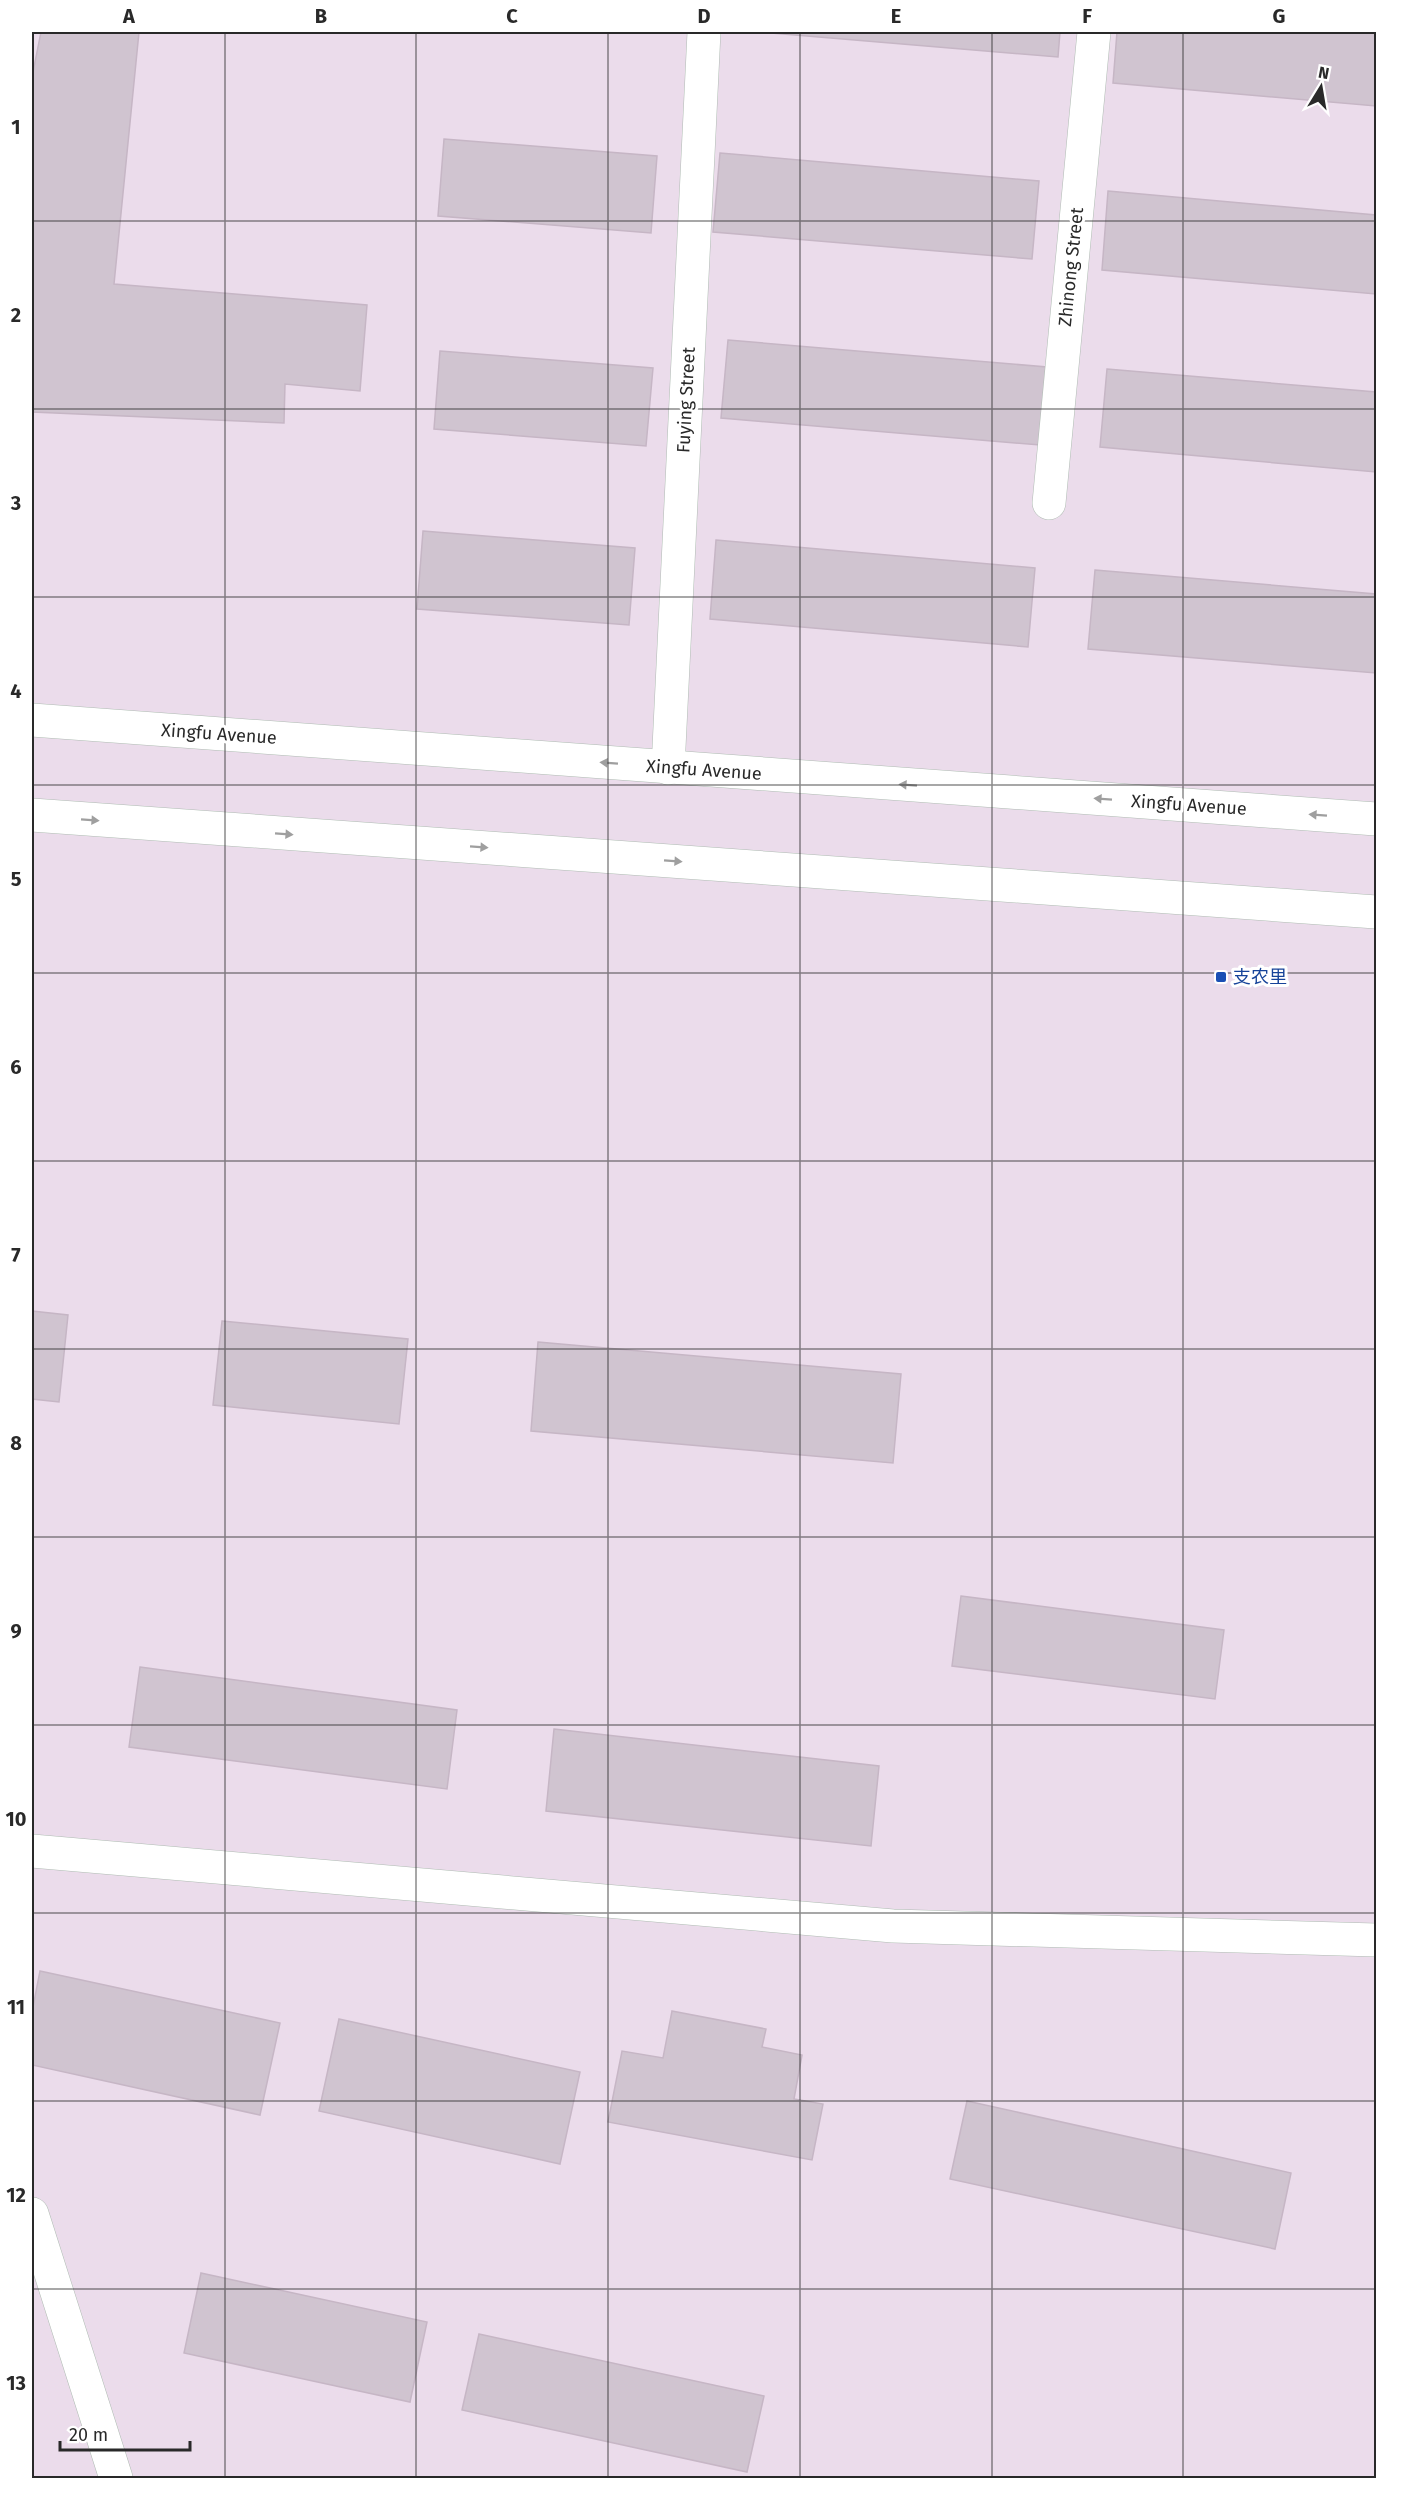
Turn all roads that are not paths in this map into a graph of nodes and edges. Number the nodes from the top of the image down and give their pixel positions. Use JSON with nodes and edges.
{"nodes":[{"id":1,"x":704,"y":32,"type":"edge"},
{"id":2,"x":1094,"y":32,"type":"edge"},
{"id":3,"x":1049,"y":503,"type":"dead end"},
{"id":4,"x":32,"y":720,"type":"edge"},
{"id":5,"x":668,"y":768,"type":"junction"},
{"id":6,"x":32,"y":815,"type":"edge"},
{"id":7,"x":1377,"y":819,"type":"edge"},
{"id":8,"x":1377,"y":912,"type":"edge"},
{"id":9,"x":32,"y":1851,"type":"edge"},
{"id":10,"x":1377,"y":1940,"type":"edge"},
{"id":11,"x":32,"y":2214,"type":"edge"},
{"id":12,"x":116,"y":2478,"type":"edge"}],
"edges":[{"from":1,"to":5,"type":"street","name":"Fuying Street"},
{"from":2,"to":3,"type":"street","name":"Zhinong Street"},
{"from":5,"to":4,"type":"street","name":"Xingfu Avenue","one_way":true},
{"from":7,"to":5,"type":"street","name":"Xingfu Avenue","one_way":true},
{"from":6,"to":8,"type":"street","one_way":true},
{"from":9,"to":10,"type":"street"},
{"from":11,"to":12,"type":"street"}]}
